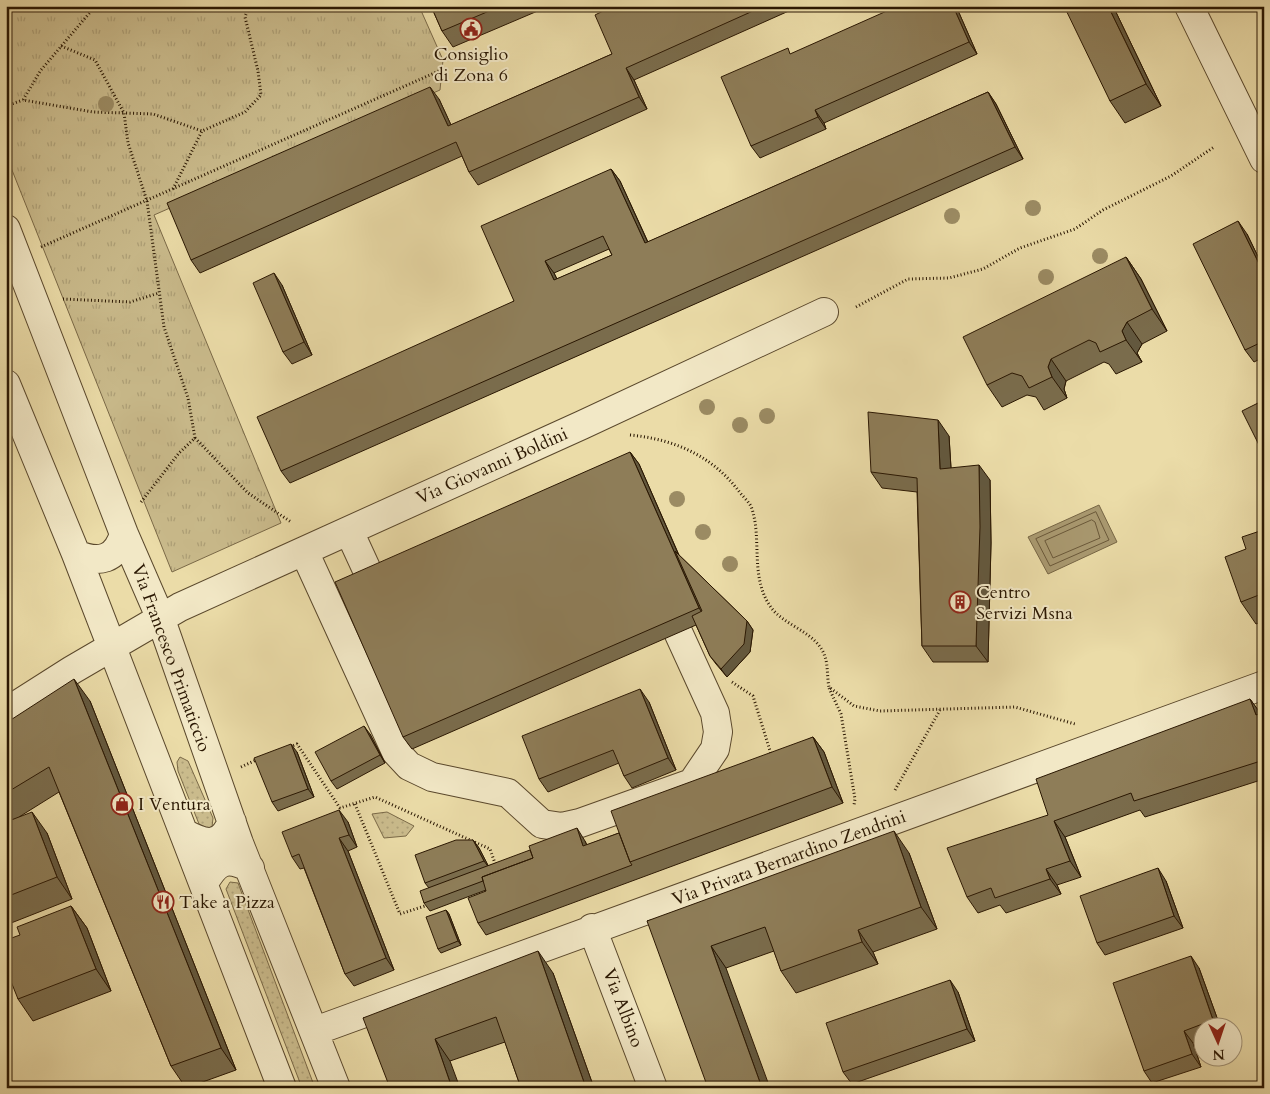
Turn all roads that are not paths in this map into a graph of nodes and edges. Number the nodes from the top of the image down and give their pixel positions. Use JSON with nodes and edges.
{"nodes":[{"id":1,"x":1189,"y":6,"type":"edge"},
{"id":2,"x":1264,"y":159,"type":"edge"},
{"id":3,"x":6,"y":229,"type":"edge"},
{"id":4,"x":824,"y":312,"type":"dead end"},
{"id":5,"x":6,"y":384,"type":"edge"},
{"id":6,"x":16,"y":441,"type":"edge"},
{"id":7,"x":349,"y":531,"type":"junction"},
{"id":8,"x":124,"y":534,"type":"junction"},
{"id":9,"x":304,"y":551,"type":"junction"},
{"id":10,"x":76,"y":554,"type":"junction"},
{"id":11,"x":372,"y":581,"type":"edge"},
{"id":12,"x":160,"y":617,"type":"junction"},
{"id":13,"x":678,"y":632,"type":"edge"},
{"id":14,"x":112,"y":646,"type":"junction"},
{"id":15,"x":1264,"y":686,"type":"edge"},
{"id":16,"x":6,"y":712,"type":"edge"},
{"id":17,"x":232,"y":822,"type":"junction"},
{"id":18,"x":184,"y":833,"type":"junction"},
{"id":19,"x":250,"y":868,"type":"junction"},
{"id":20,"x":204,"y":884,"type":"junction"},
{"id":21,"x":592,"y":928,"type":"junction"},
{"id":22,"x":315,"y":1031,"type":"junction"},
{"id":23,"x":282,"y":1088,"type":"edge"},
{"id":24,"x":336,"y":1088,"type":"edge"},
{"id":25,"x":653,"y":1088,"type":"edge"}],
"edges":[{"from":1,"to":2,"type":"street"},
{"from":3,"to":8,"type":"street","name":"Via Francesco Primaticcio"},
{"from":4,"to":7,"type":"street","name":"Via Giovanni Boldini"},
{"from":5,"to":6,"type":"street"},
{"from":6,"to":10,"type":"street"},
{"from":7,"to":9,"type":"street","name":"Via Giovanni Boldini"},
{"from":7,"to":11,"type":"street"},
{"from":8,"to":10,"type":"street"},
{"from":8,"to":12,"type":"street","name":"Via Francesco Primaticcio"},
{"from":9,"to":12,"type":"street","name":"Via Giovanni Boldini"},
{"from":9,"to":13,"type":"street"},
{"from":10,"to":14,"type":"street"},
{"from":12,"to":14,"type":"street","name":"Via Giovanni Boldini"},
{"from":12,"to":17,"type":"street","name":"Via Francesco Primaticcio"},
{"from":14,"to":16,"type":"street","name":"Via Giovanni Boldini"},
{"from":14,"to":18,"type":"street"},
{"from":15,"to":21,"type":"street","name":"Via Privata Bernardino Zendrini"},
{"from":17,"to":18,"type":"street"},
{"from":17,"to":19,"type":"street","name":"Via Francesco Primaticcio"},
{"from":18,"to":20,"type":"street"},
{"from":19,"to":20,"type":"street"},
{"from":19,"to":22,"type":"street","name":"Via Francesco Primaticcio"},
{"from":20,"to":23,"type":"street"},
{"from":21,"to":22,"type":"street","name":"Via Privata Bernardino Zendrini"},
{"from":21,"to":25,"type":"street","name":"Via Albino"},
{"from":22,"to":24,"type":"street","name":"Via Francesco Primaticcio"}]}
